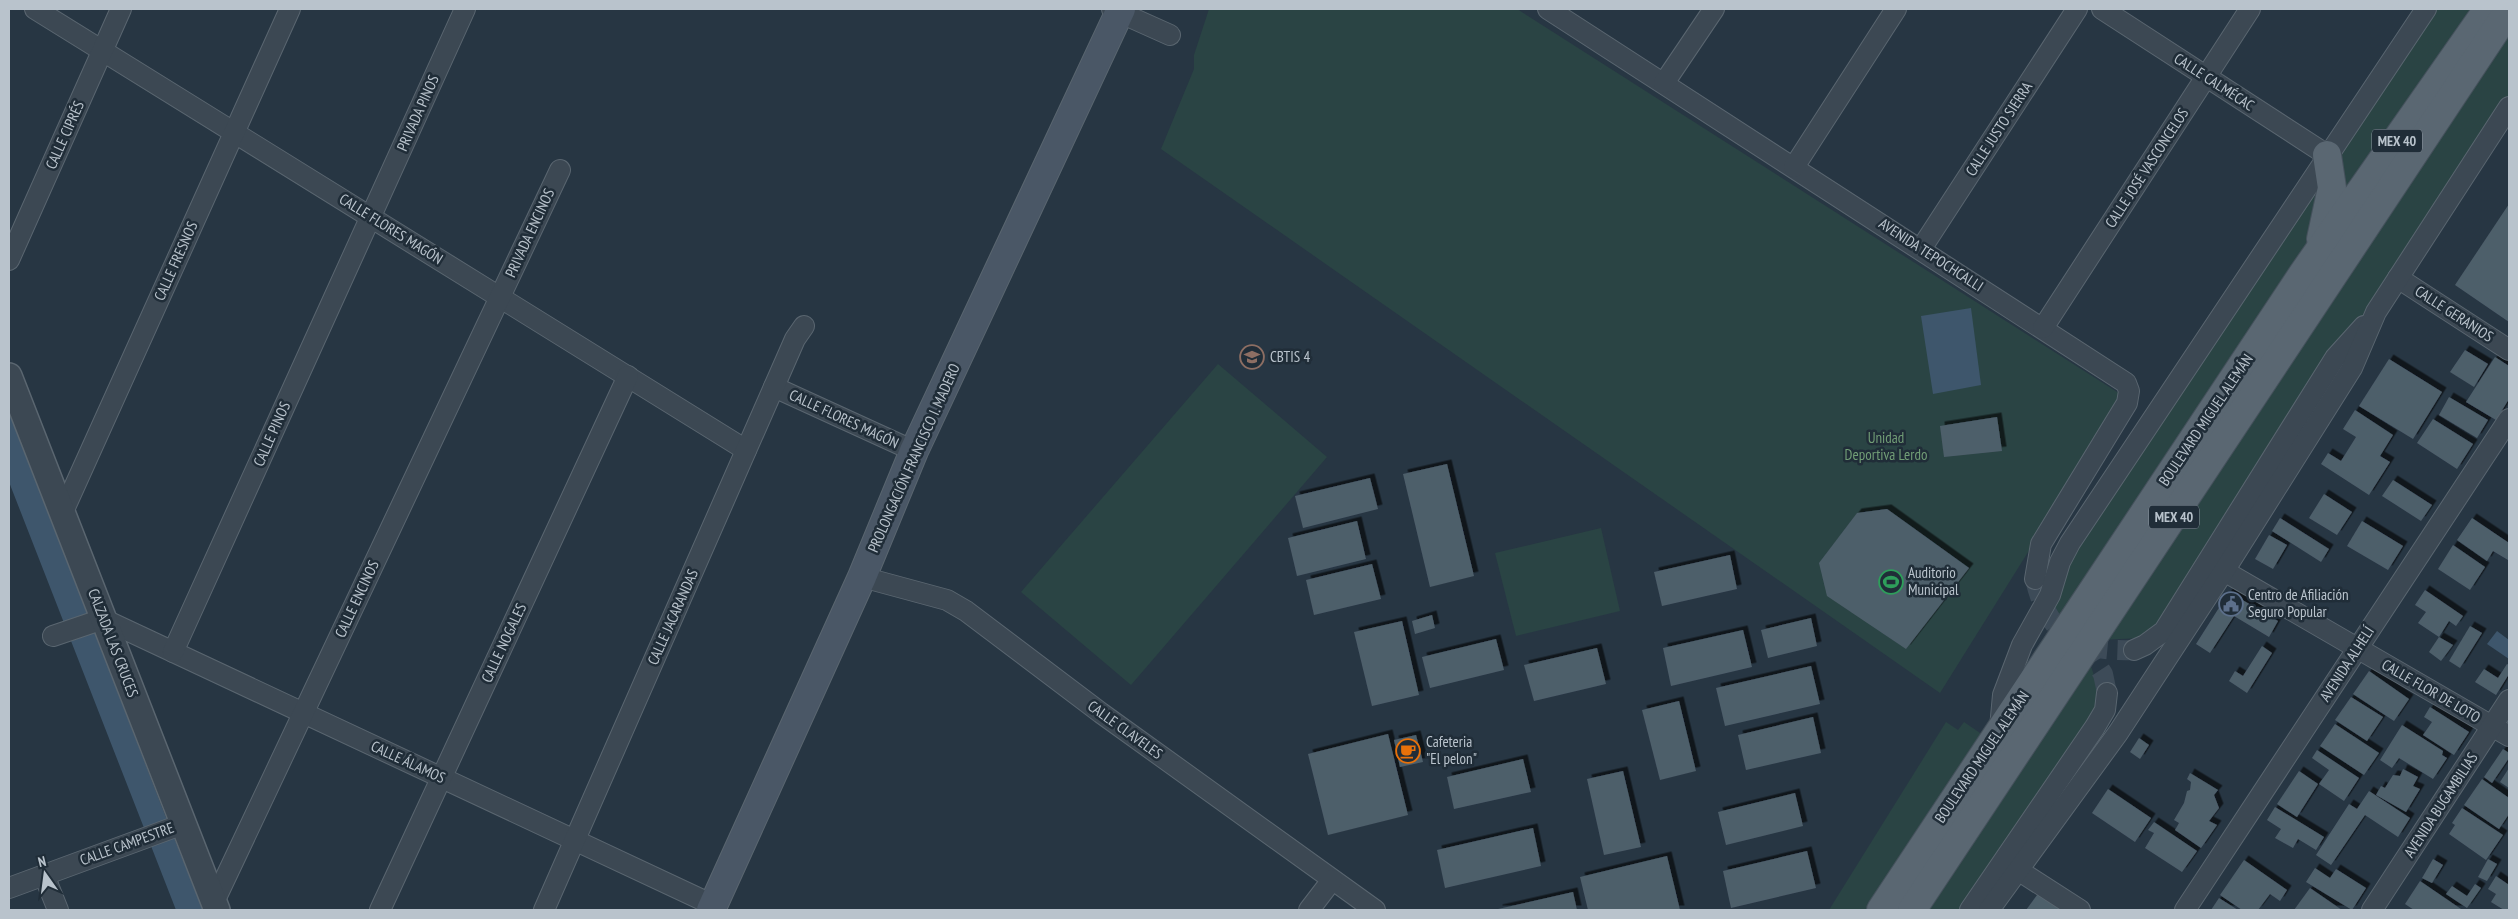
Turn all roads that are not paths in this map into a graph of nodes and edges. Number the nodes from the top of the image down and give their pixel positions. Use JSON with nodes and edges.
{"nodes":[{"id":1,"x":35,"y":9,"type":"edge"},
{"id":2,"x":121,"y":9,"type":"edge"},
{"id":3,"x":290,"y":9,"type":"edge"},
{"id":4,"x":465,"y":9,"type":"edge"},
{"id":5,"x":1548,"y":9,"type":"edge"},
{"id":6,"x":1714,"y":9,"type":"edge"},
{"id":7,"x":1896,"y":9,"type":"edge"},
{"id":8,"x":2077,"y":9,"type":"edge"},
{"id":9,"x":2102,"y":9,"type":"edge"},
{"id":10,"x":2250,"y":9,"type":"edge"},
{"id":11,"x":2426,"y":9,"type":"edge"},
{"id":12,"x":2488,"y":9,"type":"edge"},
{"id":13,"x":1118,"y":10,"type":"edge"},
{"id":14,"x":2509,"y":10,"type":"edge"},
{"id":15,"x":1170,"y":35,"type":"dead end"},
{"id":16,"x":102,"y":51,"type":"junction"},
{"id":17,"x":2206,"y":76,"type":"junction"},
{"id":18,"x":1664,"y":83,"type":"junction"},
{"id":19,"x":2509,"y":107,"type":"edge"},
{"id":20,"x":234,"y":132,"type":"junction"},
{"id":21,"x":2327,"y":155,"type":"junction"},
{"id":22,"x":1794,"y":167,"type":"junction"},
{"id":23,"x":560,"y":170,"type":"dead end"},
{"id":24,"x":370,"y":217,"type":"junction"},
{"id":25,"x":1921,"y":249,"type":"junction"},
{"id":26,"x":9,"y":260,"type":"edge"},
{"id":27,"x":2304,"y":272,"type":"junction"},
{"id":28,"x":2398,"y":278,"type":"junction"},
{"id":29,"x":499,"y":297,"type":"junction"},
{"id":30,"x":2376,"y":312,"type":"junction"},
{"id":31,"x":804,"y":326,"type":"dead end"},
{"id":32,"x":2043,"y":328,"type":"junction"},
{"id":33,"x":2509,"y":350,"type":"edge"},
{"id":34,"x":9,"y":376,"type":"edge"},
{"id":35,"x":628,"y":376,"type":"junction"},
{"id":36,"x":774,"y":387,"type":"junction"},
{"id":37,"x":2509,"y":419,"type":"edge"},
{"id":38,"x":746,"y":450,"type":"junction"},
{"id":39,"x":914,"y":451,"type":"junction"},
{"id":40,"x":62,"y":514,"type":"junction"},
{"id":41,"x":2224,"y":570,"type":"junction"},
{"id":42,"x":862,"y":577,"type":"junction"},
{"id":43,"x":2034,"y":579,"type":"tunnel mouth"},
{"id":44,"x":99,"y":621,"type":"junction"},
{"id":45,"x":60,"y":633,"type":"dead end"},
{"id":46,"x":2358,"y":648,"type":"junction"},
{"id":47,"x":2134,"y":650,"type":"tunnel mouth"},
{"id":48,"x":173,"y":652,"type":"junction"},
{"id":49,"x":2107,"y":693,"type":"tunnel mouth"},
{"id":50,"x":2509,"y":700,"type":"edge"},
{"id":51,"x":303,"y":713,"type":"junction"},
{"id":52,"x":2492,"y":726,"type":"junction"},
{"id":53,"x":2000,"y":730,"type":"junction"},
{"id":54,"x":2509,"y":736,"type":"edge"},
{"id":55,"x":442,"y":778,"type":"junction"},
{"id":56,"x":176,"y":826,"type":"junction"},
{"id":57,"x":576,"y":841,"type":"junction"},
{"id":58,"x":2018,"y":870,"type":"junction"},
{"id":59,"x":44,"y":875,"type":"junction"},
{"id":60,"x":1332,"y":880,"type":"junction"},
{"id":61,"x":9,"y":888,"type":"edge"},
{"id":62,"x":215,"y":906,"type":"edge"},
{"id":63,"x":712,"y":908,"type":"edge"},
{"id":64,"x":58,"y":910,"type":"edge"},
{"id":65,"x":380,"y":910,"type":"edge"},
{"id":66,"x":544,"y":910,"type":"edge"},
{"id":67,"x":1309,"y":910,"type":"edge"},
{"id":68,"x":1375,"y":910,"type":"edge"},
{"id":69,"x":1881,"y":910,"type":"edge"},
{"id":70,"x":1912,"y":910,"type":"edge"},
{"id":71,"x":1970,"y":910,"type":"edge"},
{"id":72,"x":1989,"y":910,"type":"edge"},
{"id":73,"x":2080,"y":910,"type":"edge"},
{"id":74,"x":2185,"y":910,"type":"edge"},
{"id":75,"x":2372,"y":910,"type":"edge"}],
"edges":[{"from":1,"to":16,"type":"street","name":"CALLE FLORES MAGÓN"},
{"from":2,"to":16,"type":"street","name":"CALLE CIPRÉS"},
{"from":3,"to":20,"type":"street","name":"CALLE FRESNOS"},
{"from":4,"to":24,"type":"street","name":"PRIVADA PINOS"},
{"from":5,"to":18,"type":"street","name":"AVENIDA TEPOCHCALLI"},
{"from":6,"to":18,"type":"street"},
{"from":7,"to":22,"type":"street"},
{"from":8,"to":25,"type":"street","name":"CALLE JUSTO SIERRA"},
{"from":9,"to":17,"type":"street","name":"CALLE CALMÉCAC"},
{"from":10,"to":17,"type":"street","name":"CALLE JOSÉ VASCONCELOS"},
{"from":11,"to":21,"type":"street"},
{"from":12,"to":27,"type":"main road","name":"BOULEVARD MIGUEL ALEMÁN","number":"MEX 40"},
{"from":13,"to":15,"type":"street"},
{"from":13,"to":39,"type":"main road","name":"PROLONGACIÓN FRANCISCO I. MADERO"},
{"from":14,"to":70,"type":"main road","name":"BOULEVARD MIGUEL ALEMÁN","number":"MEX 40"},
{"from":16,"to":20,"type":"street","name":"CALLE FLORES MAGÓN"},
{"from":16,"to":26,"type":"street","name":"CALLE CIPRÉS"},
{"from":17,"to":21,"type":"street","name":"CALLE CALMÉCAC"},
{"from":17,"to":32,"type":"street","name":"CALLE JOSÉ VASCONCELOS"},
{"from":18,"to":22,"type":"street","name":"AVENIDA TEPOCHCALLI"},
{"from":19,"to":28,"type":"street"},
{"from":20,"to":24,"type":"street","name":"CALLE FLORES MAGÓN"},
{"from":20,"to":40,"type":"street","name":"CALLE FRESNOS"},
{"from":21,"to":27,"type":"main road"},
{"from":21,"to":53,"type":"street"},
{"from":22,"to":25,"type":"street","name":"AVENIDA TEPOCHCALLI"},
{"from":23,"to":29,"type":"street","name":"PRIVADA ENCINOS"},
{"from":24,"to":29,"type":"street","name":"CALLE FLORES MAGÓN"},
{"from":24,"to":48,"type":"street","name":"CALLE PINOS"},
{"from":25,"to":32,"type":"street","name":"AVENIDA TEPOCHCALLI"},
{"from":27,"to":53,"type":"main road","name":"BOULEVARD MIGUEL ALEMÁN","number":"MEX 40"},
{"from":28,"to":30,"type":"street"},
{"from":28,"to":33,"type":"street","name":"CALLE GERANIOS"},
{"from":29,"to":35,"type":"street","name":"CALLE FLORES MAGÓN"},
{"from":29,"to":51,"type":"street","name":"CALLE ENCINOS"},
{"from":30,"to":41,"type":"street"},
{"from":30,"to":47,"type":"street"},
{"from":31,"to":36,"type":"street","name":"CALLE JACARANDAS"},
{"from":32,"to":43,"type":"street","name":"AVENIDA TEPOCHCALLI"},
{"from":34,"to":40,"type":"street","name":"CALZADA LAS CRUCES"},
{"from":35,"to":38,"type":"street","name":"CALLE FLORES MAGÓN"},
{"from":35,"to":55,"type":"street","name":"CALLE NOGALES"},
{"from":36,"to":38,"type":"street","name":"CALLE JACARANDAS"},
{"from":36,"to":39,"type":"street","name":"CALLE FLORES MAGÓN"},
{"from":37,"to":46,"type":"street","name":"AVENIDA ALHELÍ"},
{"from":38,"to":57,"type":"street","name":"CALLE JACARANDAS"},
{"from":39,"to":42,"type":"main road","name":"PROLONGACIÓN FRANCISCO I. MADERO"},
{"from":40,"to":44,"type":"street","name":"CALZADA LAS CRUCES"},
{"from":41,"to":46,"type":"street","name":"CALLE FLOR DE LOTO"},
{"from":41,"to":58,"type":"street"},
{"from":42,"to":60,"type":"street","name":"CALLE CLAVELES"},
{"from":42,"to":63,"type":"main road","name":"PROLONGACIÓN FRANCISCO I. MADERO"},
{"from":44,"to":45,"type":"street"},
{"from":44,"to":48,"type":"street","name":"CALLE ÁLAMOS"},
{"from":44,"to":56,"type":"street","name":"CALZADA LAS CRUCES"},
{"from":46,"to":52,"type":"street","name":"CALLE FLOR DE LOTO"},
{"from":46,"to":74,"type":"street","name":"AVENIDA ALHELÍ"},
{"from":48,"to":51,"type":"street","name":"CALLE ÁLAMOS"},
{"from":49,"to":71,"type":"street"},
{"from":50,"to":52,"type":"street","name":"AVENIDA BUGAMBILIAS"},
{"from":51,"to":55,"type":"street","name":"CALLE ÁLAMOS"},
{"from":51,"to":62,"type":"street","name":"CALLE ENCINOS"},
{"from":52,"to":54,"type":"street","name":"CALLE FLOR DE LOTO"},
{"from":52,"to":75,"type":"street","name":"AVENIDA BUGAMBILIAS"},
{"from":53,"to":69,"type":"main road","name":"BOULEVARD MIGUEL ALEMÁN","number":"MEX 40"},
{"from":55,"to":57,"type":"street","name":"CALLE ÁLAMOS"},
{"from":55,"to":65,"type":"street","name":"CALLE NOGALES"},
{"from":56,"to":59,"type":"street","name":"CALLE CAMPESTRE"},
{"from":56,"to":62,"type":"street","name":"CALZADA LAS CRUCES"},
{"from":57,"to":63,"type":"street","name":"CALLE ÁLAMOS"},
{"from":57,"to":66,"type":"street","name":"CALLE JACARANDAS"},
{"from":58,"to":72,"type":"street"},
{"from":58,"to":73,"type":"street"},
{"from":59,"to":61,"type":"street","name":"CALLE CAMPESTRE"},
{"from":59,"to":64,"type":"street"},
{"from":60,"to":67,"type":"street"},
{"from":60,"to":68,"type":"street","name":"CALLE CLAVELES"}]}
